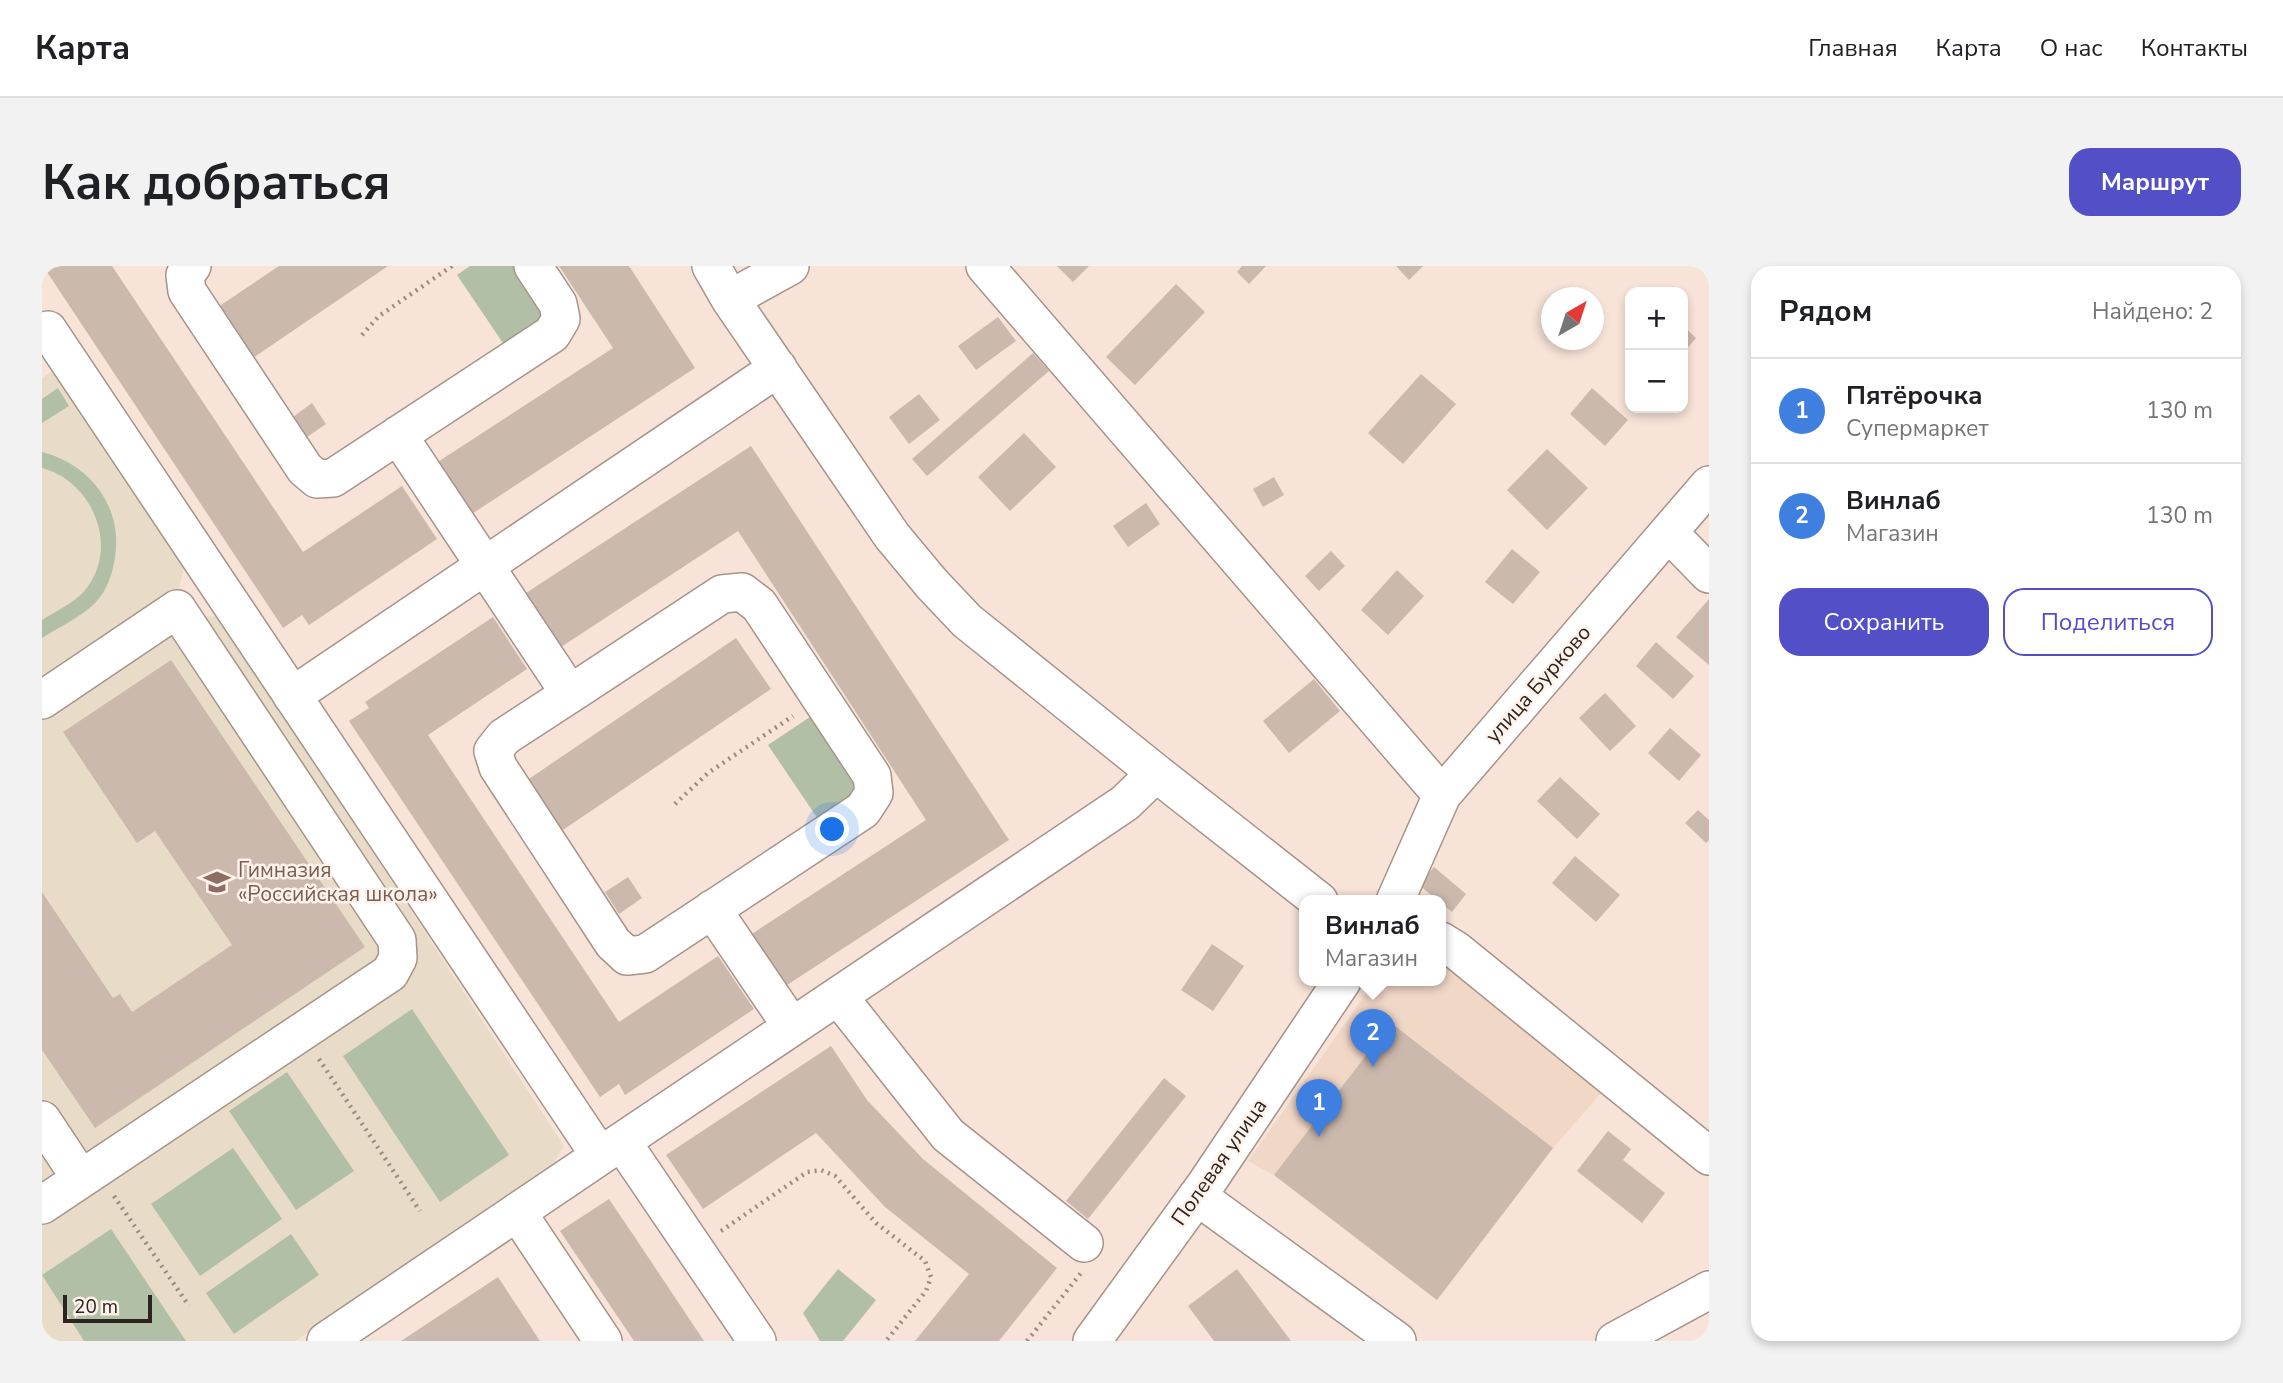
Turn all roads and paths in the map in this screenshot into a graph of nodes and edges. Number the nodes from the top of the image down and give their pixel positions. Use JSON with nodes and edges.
{"nodes":[{"id":1,"x":192,"y":266,"type":"edge"},
{"id":2,"x":452,"y":266,"type":"edge"},
{"id":3,"x":533,"y":266,"type":"edge"},
{"id":4,"x":711,"y":266,"type":"edge"},
{"id":5,"x":790,"y":266,"type":"edge"},
{"id":6,"x":985,"y":266,"type":"edge"},
{"id":7,"x":730,"y":299,"type":"junction"},
{"id":8,"x":44,"y":329,"type":"edge"},
{"id":9,"x":362,"y":335,"type":"dead end"},
{"id":10,"x":778,"y":368,"type":"junction"},
{"id":11,"x":398,"y":435,"type":"junction"},
{"id":12,"x":1709,"y":485,"type":"edge"},
{"id":13,"x":1670,"y":533,"type":"junction"},
{"id":14,"x":485,"y":566,"type":"junction"},
{"id":15,"x":1709,"y":574,"type":"edge"},
{"id":16,"x":216,"y":582,"type":"junction"},
{"id":17,"x":177,"y":609,"type":"junction"},
{"id":18,"x":570,"y":694,"type":"junction"},
{"id":19,"x":292,"y":696,"type":"junction"},
{"id":20,"x":820,"y":697,"type":"junction"},
{"id":21,"x":42,"y":700,"type":"edge"},
{"id":22,"x":1156,"y":773,"type":"junction"},
{"id":23,"x":1442,"y":795,"type":"junction"},
{"id":24,"x":675,"y":804,"type":"dead end"},
{"id":25,"x":1311,"y":895,"type":"edge"},
{"id":26,"x":1398,"y":895,"type":"edge"},
{"id":27,"x":712,"y":909,"type":"junction"},
{"id":28,"x":1446,"y":944,"type":"edge"},
{"id":29,"x":1339,"y":986,"type":"edge"},
{"id":30,"x":838,"y":996,"type":"junction"},
{"id":31,"x":792,"y":1027,"type":"junction"},
{"id":32,"x":302,"y":1032,"type":"junction"},
{"id":33,"x":42,"y":1120,"type":"edge"},
{"id":34,"x":611,"y":1149,"type":"junction"},
{"id":35,"x":1709,"y":1157,"type":"edge"},
{"id":36,"x":89,"y":1174,"type":"junction"},
{"id":37,"x":1197,"y":1196,"type":"junction"},
{"id":38,"x":42,"y":1205,"type":"edge"},
{"id":39,"x":420,"y":1211,"type":"dead end"},
{"id":40,"x":517,"y":1212,"type":"junction"},
{"id":41,"x":1084,"y":1243,"type":"joint"},
{"id":42,"x":694,"y":1249,"type":"junction"},
{"id":43,"x":1709,"y":1290,"type":"edge"},
{"id":44,"x":189,"y":1306,"type":"dead end"},
{"id":45,"x":326,"y":1341,"type":"edge"},
{"id":46,"x":603,"y":1341,"type":"edge"},
{"id":47,"x":757,"y":1341,"type":"edge"},
{"id":48,"x":886,"y":1341,"type":"edge"},
{"id":49,"x":1027,"y":1341,"type":"edge"},
{"id":50,"x":1092,"y":1341,"type":"edge"},
{"id":51,"x":1397,"y":1341,"type":"edge"},
{"id":52,"x":1615,"y":1341,"type":"edge"}],
"edges":[{"from":1,"to":11,"type":"street"},
{"from":2,"to":9,"type":"path"},
{"from":3,"to":11,"type":"street"},
{"from":4,"to":7,"type":"street"},
{"from":5,"to":7,"type":"street"},
{"from":6,"to":23,"type":"street"},
{"from":7,"to":10,"type":"street"},
{"from":8,"to":16,"type":"street"},
{"from":10,"to":14,"type":"street"},
{"from":10,"to":22,"type":"street"},
{"from":11,"to":14,"type":"street"},
{"from":12,"to":13,"type":"street","name":"улица Бурково"},
{"from":13,"to":15,"type":"street"},
{"from":13,"to":23,"type":"street","name":"улица Бурково"},
{"from":14,"to":18,"type":"street"},
{"from":14,"to":19,"type":"street"},
{"from":16,"to":17,"type":"street"},
{"from":16,"to":19,"type":"street"},
{"from":17,"to":21,"type":"street"},
{"from":17,"to":32,"type":"street"},
{"from":18,"to":20,"type":"street"},
{"from":18,"to":27,"type":"street"},
{"from":19,"to":34,"type":"street"},
{"from":20,"to":24,"type":"path"},
{"from":20,"to":27,"type":"street"},
{"from":22,"to":25,"type":"street"},
{"from":22,"to":30,"type":"street"},
{"from":23,"to":26,"type":"street","name":"улица Бурково"},
{"from":27,"to":31,"type":"street"},
{"from":28,"to":35,"type":"street"},
{"from":29,"to":37,"type":"street","name":"Полевая улица"},
{"from":30,"to":31,"type":"street"},
{"from":30,"to":41,"type":"street"},
{"from":31,"to":34,"type":"street"},
{"from":32,"to":36,"type":"street"},
{"from":32,"to":39,"type":"path"},
{"from":33,"to":36,"type":"street"},
{"from":34,"to":40,"type":"street"},
{"from":34,"to":42,"type":"street"},
{"from":36,"to":38,"type":"street"},
{"from":36,"to":44,"type":"path"},
{"from":37,"to":50,"type":"street","name":"Полевая улица"},
{"from":37,"to":51,"type":"street"},
{"from":40,"to":45,"type":"street"},
{"from":40,"to":46,"type":"street"},
{"from":41,"to":49,"type":"path"},
{"from":42,"to":47,"type":"street"},
{"from":42,"to":48,"type":"path"},
{"from":43,"to":52,"type":"street"}]}
